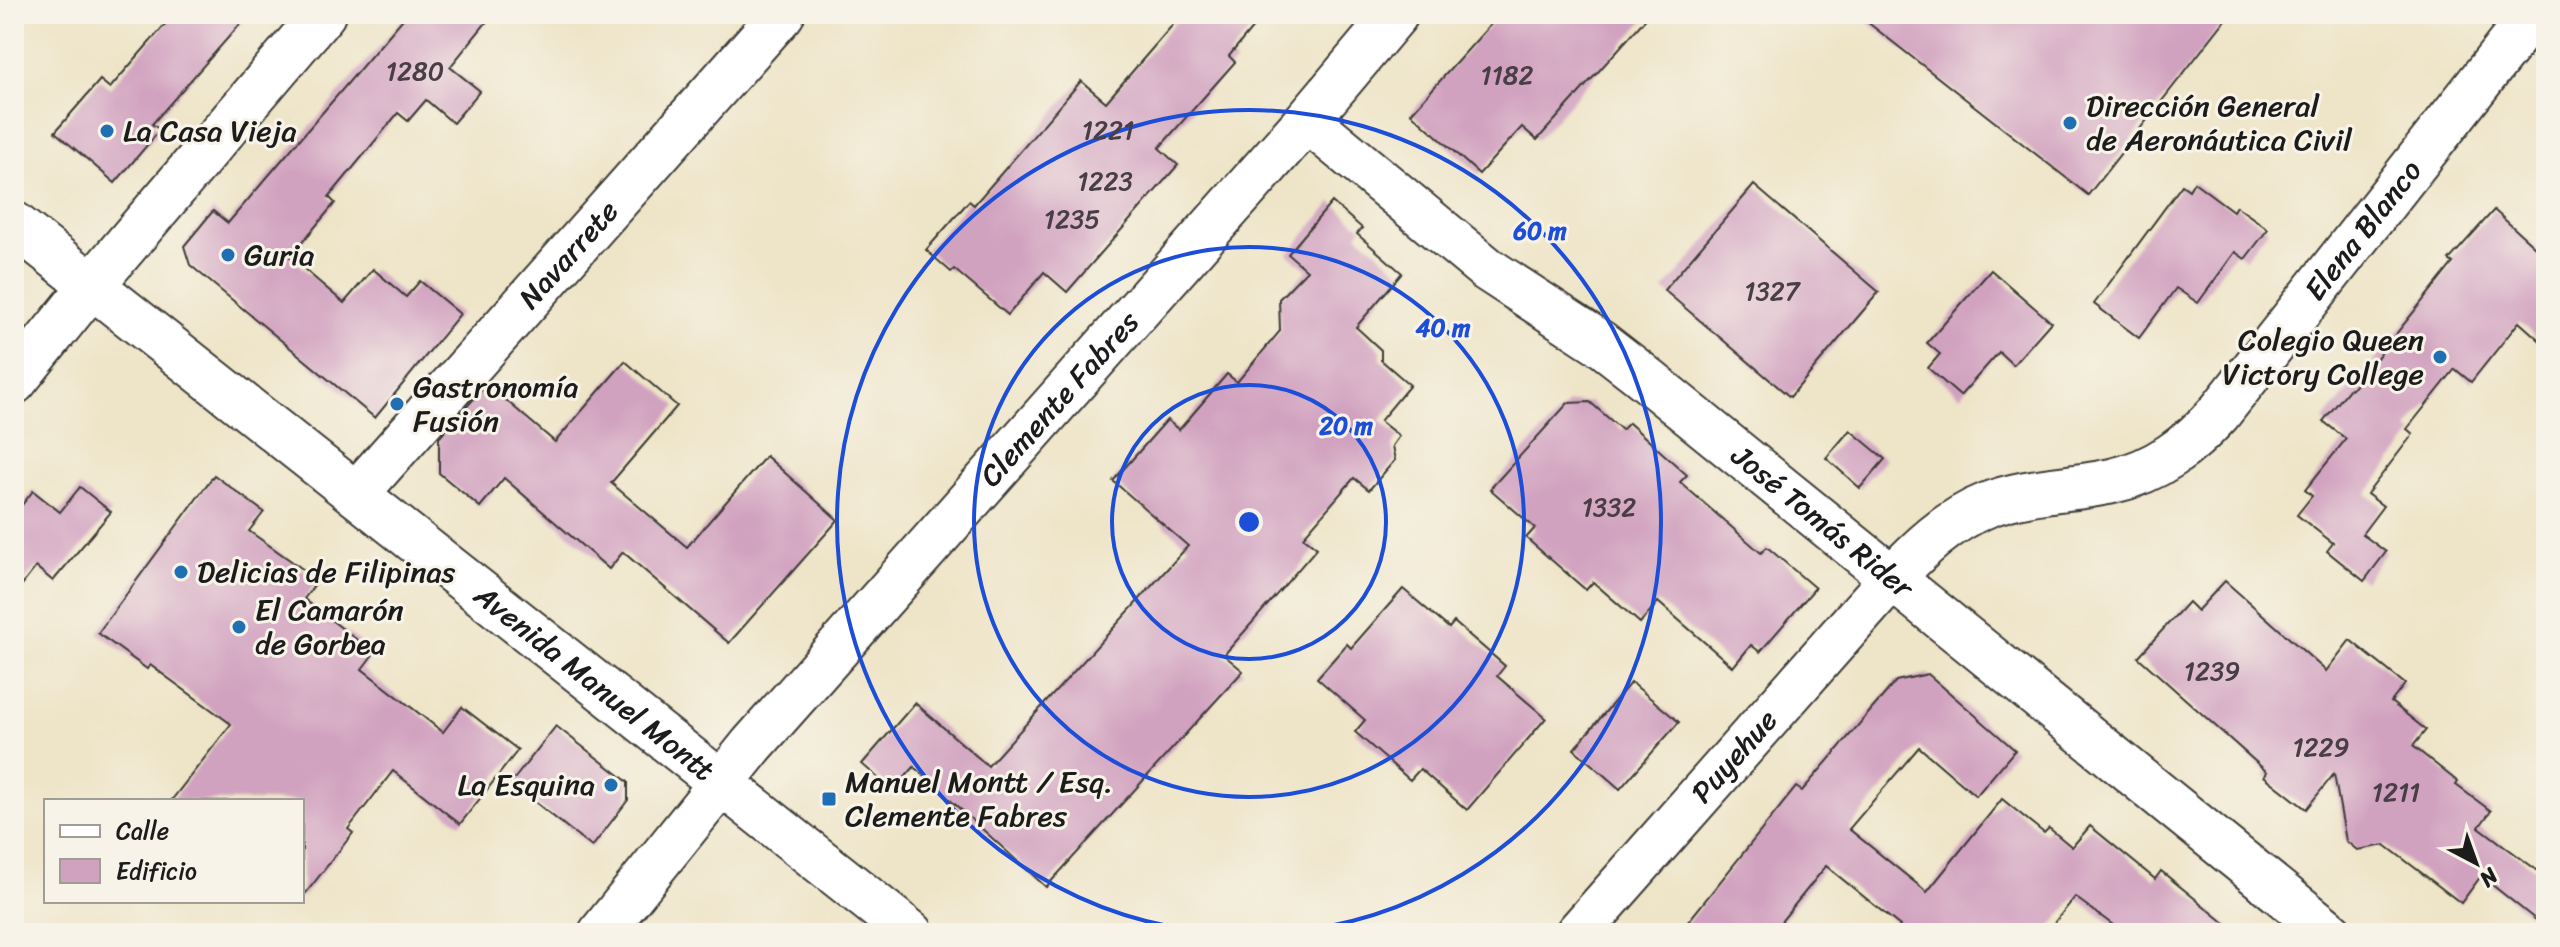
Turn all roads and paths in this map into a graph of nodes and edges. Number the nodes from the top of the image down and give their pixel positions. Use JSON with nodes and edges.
{"nodes":[{"id":1,"x":323,"y":14,"type":"edge"},
{"id":2,"x":782,"y":14,"type":"edge"},
{"id":3,"x":1396,"y":14,"type":"edge"},
{"id":4,"x":2533,"y":14,"type":"edge"},
{"id":5,"x":1307,"y":120,"type":"junction"},
{"id":6,"x":14,"y":224,"type":"edge"},
{"id":7,"x":92,"y":285,"type":"junction"},
{"id":8,"x":14,"y":382,"type":"edge"},
{"id":9,"x":356,"y":494,"type":"junction"},
{"id":10,"x":1891,"y":579,"type":"junction"},
{"id":11,"x":721,"y":783,"type":"junction"},
{"id":12,"x":601,"y":933,"type":"edge"},
{"id":13,"x":911,"y":933,"type":"edge"},
{"id":14,"x":1578,"y":933,"type":"edge"},
{"id":15,"x":2330,"y":933,"type":"edge"}],
"edges":[{"from":1,"to":7,"type":"street"},
{"from":2,"to":9,"type":"street","name":"Navarrete"},
{"from":3,"to":5,"type":"street","name":"Clemente Fabres"},
{"from":4,"to":10,"type":"street","name":"Elena Blanco"},
{"from":5,"to":10,"type":"street","name":"José Tomás Rider"},
{"from":5,"to":11,"type":"street","name":"Clemente Fabres"},
{"from":6,"to":7,"type":"street","name":"Avenida Manuel Montt"},
{"from":7,"to":8,"type":"street"},
{"from":7,"to":9,"type":"street","name":"Avenida Manuel Montt"},
{"from":9,"to":11,"type":"street","name":"Avenida Manuel Montt"},
{"from":10,"to":14,"type":"street","name":"Puyehue"},
{"from":10,"to":15,"type":"street","name":"José Tomás Rider"},
{"from":11,"to":12,"type":"street","name":"Clemente Fabres"},
{"from":11,"to":13,"type":"street","name":"Avenida Manuel Montt"}]}
